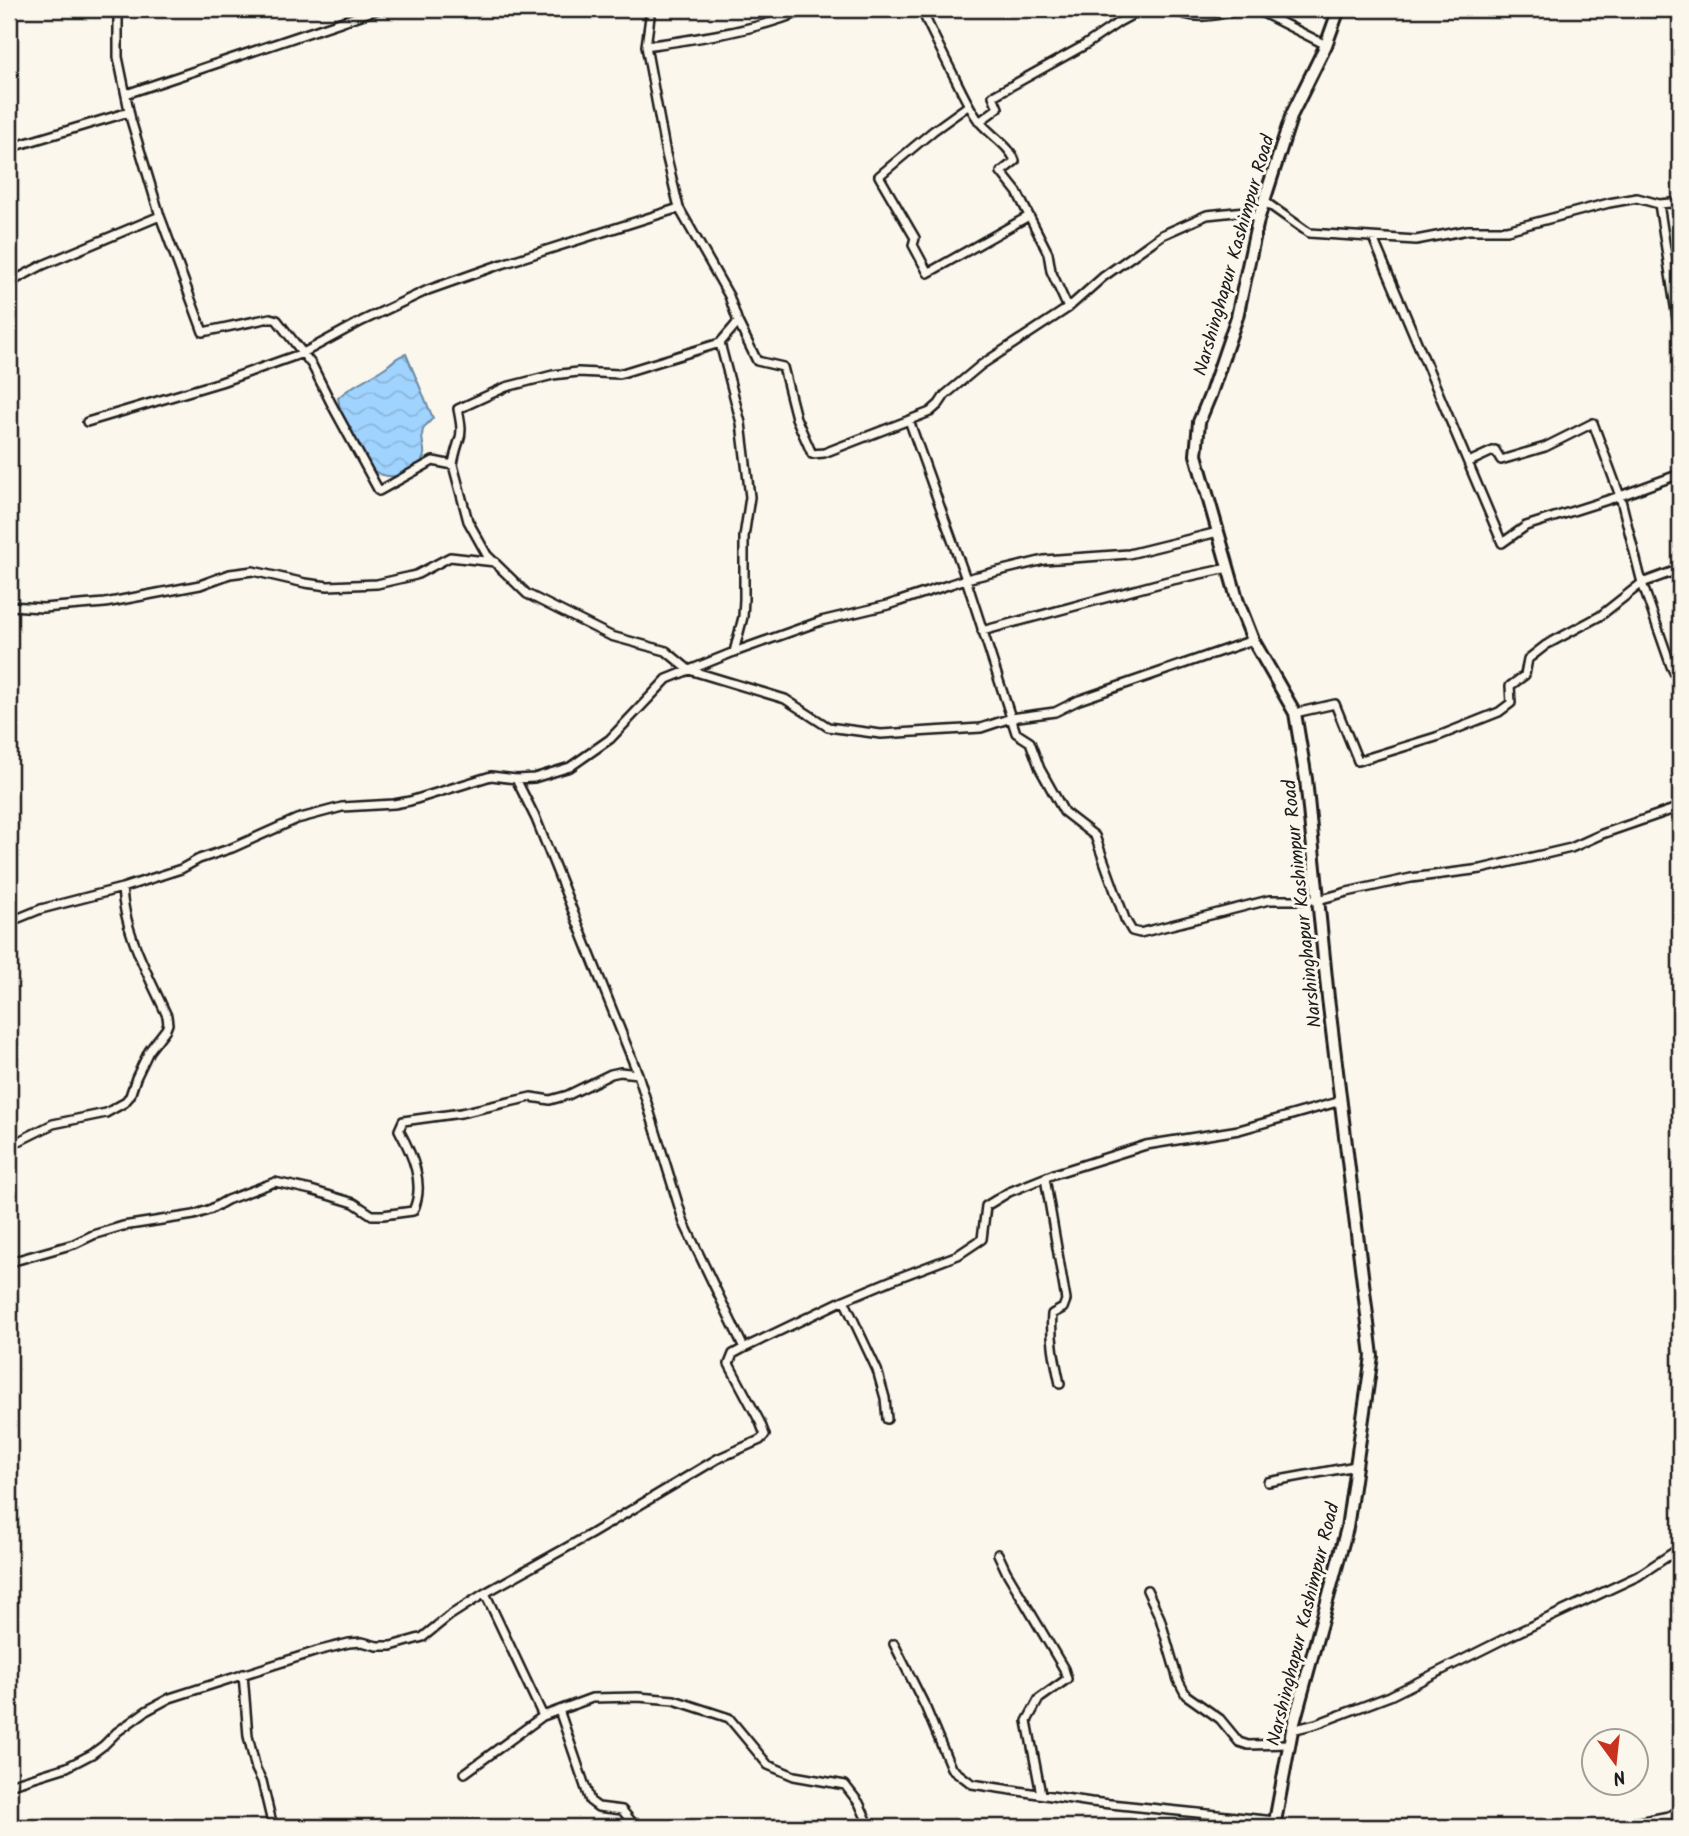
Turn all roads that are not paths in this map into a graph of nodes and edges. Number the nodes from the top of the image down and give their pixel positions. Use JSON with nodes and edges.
{"nodes":[{"id":1,"x":118,"y":9,"type":"edge"},
{"id":2,"x":379,"y":9,"type":"edge"},
{"id":3,"x":649,"y":9,"type":"edge"},
{"id":4,"x":807,"y":9,"type":"edge"},
{"id":5,"x":921,"y":9,"type":"edge"},
{"id":6,"x":1143,"y":9,"type":"edge"},
{"id":7,"x":1172,"y":9,"type":"edge"},
{"id":8,"x":1248,"y":9,"type":"edge"},
{"id":9,"x":1255,"y":9,"type":"edge"},
{"id":10,"x":1339,"y":9,"type":"edge"},
{"id":11,"x":1326,"y":45,"type":"junction"},
{"id":12,"x":646,"y":46,"type":"junction"},
{"id":13,"x":126,"y":94,"type":"junction"},
{"id":14,"x":969,"y":106,"type":"junction"},
{"id":15,"x":129,"y":112,"type":"junction"},
{"id":16,"x":979,"y":122,"type":"junction"},
{"id":17,"x":9,"y":148,"type":"edge"},
{"id":18,"x":1264,"y":201,"type":"junction"},
{"id":19,"x":1659,"y":204,"type":"junction"},
{"id":20,"x":1680,"y":206,"type":"edge"},
{"id":21,"x":679,"y":208,"type":"junction"},
{"id":22,"x":160,"y":216,"type":"junction"},
{"id":23,"x":1029,"y":216,"type":"junction"},
{"id":24,"x":1258,"y":220,"type":"junction"},
{"id":25,"x":1373,"y":237,"type":"junction"},
{"id":26,"x":9,"y":284,"type":"edge"},
{"id":27,"x":1069,"y":308,"type":"junction"},
{"id":28,"x":738,"y":323,"type":"junction"},
{"id":29,"x":1680,"y":338,"type":"edge"},
{"id":30,"x":720,"y":343,"type":"junction"},
{"id":31,"x":303,"y":353,"type":"junction"},
{"id":32,"x":909,"y":420,"type":"junction"},
{"id":33,"x":87,"y":422,"type":"dead end"},
{"id":34,"x":1469,"y":462,"type":"junction"},
{"id":35,"x":453,"y":465,"type":"junction"},
{"id":36,"x":1680,"y":474,"type":"edge"},
{"id":37,"x":1620,"y":496,"type":"junction"},
{"id":38,"x":1218,"y":532,"type":"junction"},
{"id":39,"x":495,"y":562,"type":"junction"},
{"id":40,"x":1228,"y":568,"type":"junction"},
{"id":41,"x":1680,"y":569,"type":"edge"},
{"id":42,"x":966,"y":579,"type":"junction"},
{"id":43,"x":1642,"y":583,"type":"junction"},
{"id":44,"x":9,"y":606,"type":"edge"},
{"id":45,"x":982,"y":631,"type":"junction"},
{"id":46,"x":1253,"y":640,"type":"junction"},
{"id":47,"x":734,"y":652,"type":"junction"},
{"id":48,"x":689,"y":670,"type":"junction"},
{"id":49,"x":1680,"y":684,"type":"edge"},
{"id":50,"x":1295,"y":713,"type":"junction"},
{"id":51,"x":1011,"y":718,"type":"junction"},
{"id":52,"x":516,"y":779,"type":"junction"},
{"id":53,"x":1680,"y":807,"type":"edge"},
{"id":54,"x":122,"y":888,"type":"junction"},
{"id":55,"x":1318,"y":900,"type":"junction"},
{"id":56,"x":9,"y":922,"type":"edge"},
{"id":57,"x":638,"y":1074,"type":"junction"},
{"id":58,"x":1341,"y":1101,"type":"junction"},
{"id":59,"x":9,"y":1146,"type":"edge"},
{"id":60,"x":1045,"y":1178,"type":"junction"},
{"id":61,"x":9,"y":1260,"type":"edge"},
{"id":62,"x":844,"y":1300,"type":"junction"},
{"id":63,"x":744,"y":1348,"type":"junction"},
{"id":64,"x":1060,"y":1384,"type":"dead end"},
{"id":65,"x":887,"y":1419,"type":"dead end"},
{"id":66,"x":1356,"y":1466,"type":"junction"},
{"id":67,"x":1268,"y":1482,"type":"dead end"},
{"id":68,"x":1680,"y":1548,"type":"edge"},
{"id":69,"x":998,"y":1554,"type":"dead end"},
{"id":70,"x":1147,"y":1590,"type":"dead end"},
{"id":71,"x":485,"y":1593,"type":"junction"},
{"id":72,"x":894,"y":1644,"type":"dead end"},
{"id":73,"x":243,"y":1674,"type":"junction"},
{"id":74,"x":559,"y":1710,"type":"junction"},
{"id":75,"x":543,"y":1716,"type":"junction"},
{"id":76,"x":1292,"y":1730,"type":"junction"},
{"id":77,"x":1289,"y":1744,"type":"junction"},
{"id":78,"x":465,"y":1773,"type":"dead end"},
{"id":79,"x":9,"y":1785,"type":"edge"},
{"id":80,"x":1041,"y":1794,"type":"junction"},
{"id":81,"x":1680,"y":1809,"type":"edge"},
{"id":82,"x":1275,"y":1824,"type":"edge"},
{"id":83,"x":273,"y":1827,"type":"edge"},
{"id":84,"x":636,"y":1827,"type":"edge"},
{"id":85,"x":870,"y":1827,"type":"edge"},
{"id":86,"x":1613,"y":1827,"type":"edge"}],
"edges":[{"from":1,"to":13,"type":"street"},
{"from":2,"to":13,"type":"street"},
{"from":3,"to":12,"type":"street"},
{"from":4,"to":12,"type":"street"},
{"from":5,"to":14,"type":"street"},
{"from":6,"to":16,"type":"street"},
{"from":7,"to":8,"type":"street"},
{"from":9,"to":11,"type":"street"},
{"from":10,"to":11,"type":"street","name":"Narshinghapur Kashimpur Road"},
{"from":11,"to":18,"type":"street","name":"Narshinghapur Kashimpur Road"},
{"from":12,"to":21,"type":"street"},
{"from":13,"to":15,"type":"street"},
{"from":14,"to":16,"type":"street"},
{"from":14,"to":23,"type":"street"},
{"from":15,"to":17,"type":"street"},
{"from":15,"to":22,"type":"street"},
{"from":16,"to":23,"type":"street"},
{"from":18,"to":24,"type":"street","name":"Narshinghapur Kashimpur Road"},
{"from":18,"to":25,"type":"street"},
{"from":19,"to":20,"type":"street"},
{"from":19,"to":25,"type":"street"},
{"from":19,"to":29,"type":"street"},
{"from":21,"to":28,"type":"street"},
{"from":21,"to":31,"type":"street"},
{"from":22,"to":26,"type":"street"},
{"from":22,"to":31,"type":"street"},
{"from":23,"to":27,"type":"street"},
{"from":24,"to":27,"type":"street"},
{"from":24,"to":38,"type":"street","name":"Narshinghapur Kashimpur Road"},
{"from":25,"to":34,"type":"street"},
{"from":27,"to":32,"type":"street"},
{"from":28,"to":30,"type":"street"},
{"from":28,"to":32,"type":"street"},
{"from":30,"to":35,"type":"street"},
{"from":30,"to":47,"type":"street"},
{"from":31,"to":33,"type":"street"},
{"from":31,"to":35,"type":"street"},
{"from":32,"to":42,"type":"street"},
{"from":34,"to":37,"type":"street"},
{"from":34,"to":37,"type":"street"},
{"from":35,"to":39,"type":"street"},
{"from":36,"to":37,"type":"street"},
{"from":37,"to":43,"type":"street"},
{"from":38,"to":40,"type":"street","name":"Narshinghapur Kashimpur Road"},
{"from":38,"to":42,"type":"street"},
{"from":39,"to":44,"type":"street"},
{"from":39,"to":48,"type":"street"},
{"from":40,"to":45,"type":"street"},
{"from":40,"to":46,"type":"street","name":"Narshinghapur Kashimpur Road"},
{"from":41,"to":43,"type":"street"},
{"from":42,"to":45,"type":"street"},
{"from":42,"to":47,"type":"street"},
{"from":43,"to":49,"type":"street"},
{"from":43,"to":50,"type":"street"},
{"from":45,"to":51,"type":"street"},
{"from":46,"to":50,"type":"street","name":"Narshinghapur Kashimpur Road"},
{"from":46,"to":51,"type":"street"},
{"from":47,"to":48,"type":"street"},
{"from":48,"to":51,"type":"street"},
{"from":48,"to":52,"type":"street"},
{"from":50,"to":55,"type":"street","name":"Narshinghapur Kashimpur Road"},
{"from":51,"to":55,"type":"street"},
{"from":52,"to":54,"type":"street"},
{"from":52,"to":57,"type":"street"},
{"from":53,"to":55,"type":"street"},
{"from":54,"to":56,"type":"street"},
{"from":54,"to":59,"type":"street"},
{"from":55,"to":58,"type":"street","name":"Narshinghapur Kashimpur Road"},
{"from":57,"to":61,"type":"street"},
{"from":57,"to":63,"type":"street"},
{"from":58,"to":60,"type":"street"},
{"from":58,"to":66,"type":"street","name":"Narshinghapur Kashimpur Road"},
{"from":60,"to":62,"type":"street"},
{"from":60,"to":64,"type":"street"},
{"from":62,"to":63,"type":"street"},
{"from":62,"to":65,"type":"street"},
{"from":63,"to":71,"type":"street"},
{"from":66,"to":67,"type":"street"},
{"from":66,"to":76,"type":"street","name":"Narshinghapur Kashimpur Road"},
{"from":68,"to":76,"type":"street"},
{"from":69,"to":80,"type":"street"},
{"from":70,"to":77,"type":"street"},
{"from":71,"to":73,"type":"street"},
{"from":71,"to":75,"type":"street"},
{"from":72,"to":80,"type":"street"},
{"from":73,"to":79,"type":"street"},
{"from":73,"to":83,"type":"street"},
{"from":74,"to":75,"type":"street"},
{"from":74,"to":84,"type":"street"},
{"from":74,"to":85,"type":"street"},
{"from":75,"to":78,"type":"street"},
{"from":76,"to":77,"type":"street","name":"Narshinghapur Kashimpur Road"},
{"from":77,"to":82,"type":"street","name":"Narshinghapur Kashimpur Road"},
{"from":80,"to":82,"type":"street"},
{"from":81,"to":86,"type":"street"}]}
